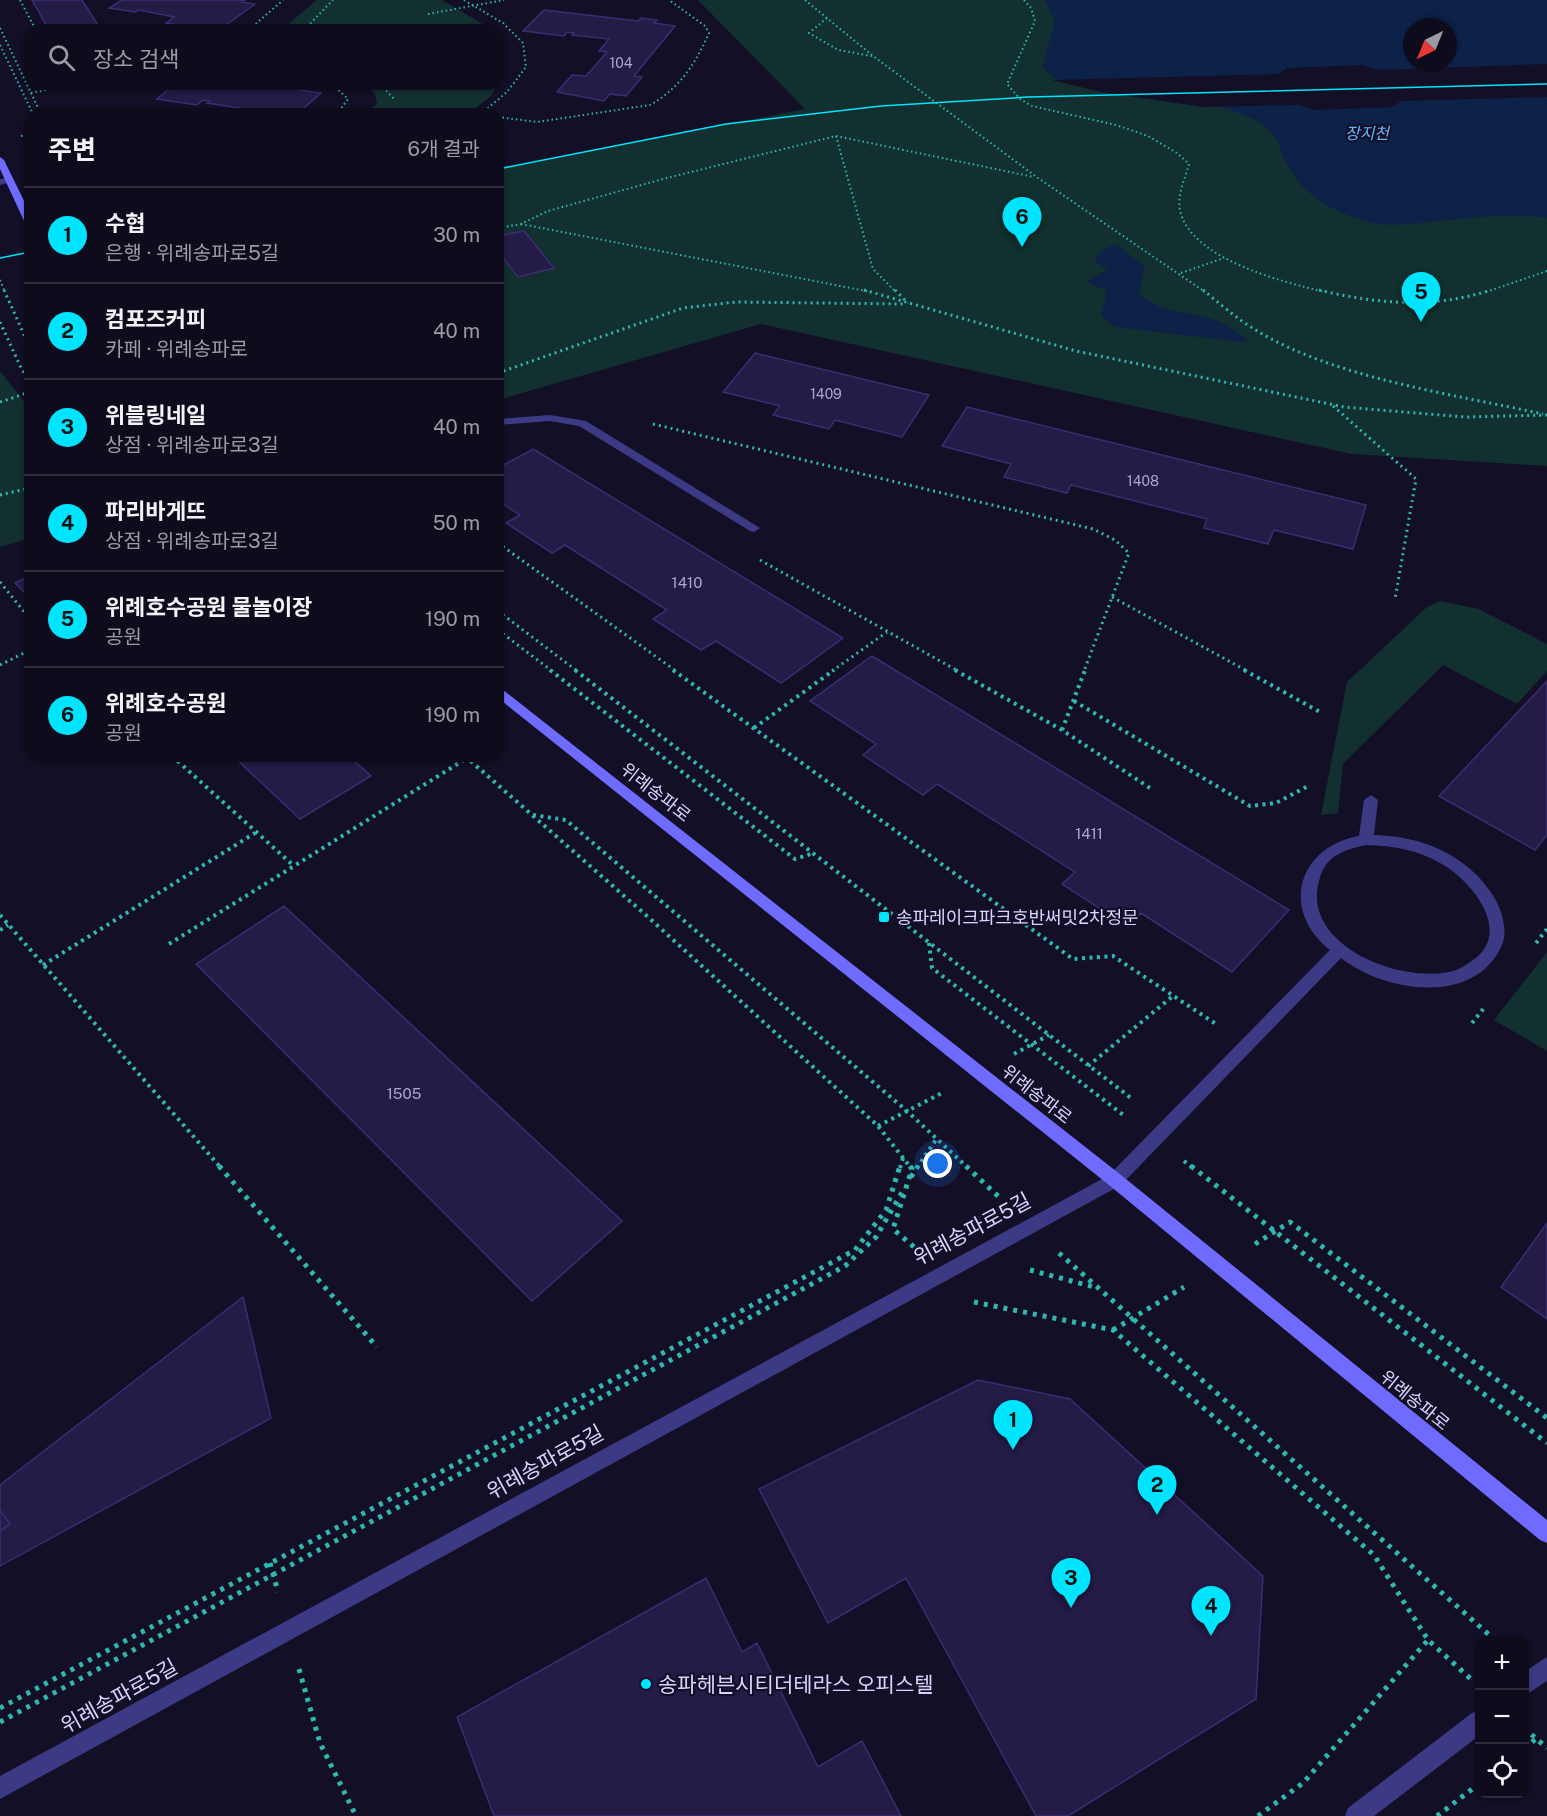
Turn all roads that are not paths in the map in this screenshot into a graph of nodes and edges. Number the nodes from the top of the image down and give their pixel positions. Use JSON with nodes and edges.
{"nodes":[{"id":1,"x":0,"y":160,"type":"edge"},
{"id":2,"x":5,"y":181,"type":"edge"},
{"id":3,"x":24,"y":213,"type":"edge"},
{"id":4,"x":504,"y":422,"type":"edge"},
{"id":5,"x":754,"y":528,"type":"dead end"},
{"id":6,"x":504,"y":696,"type":"edge"},
{"id":7,"x":1371,"y":800,"type":"dead end"},
{"id":8,"x":1366,"y":840,"type":"junction"},
{"id":9,"x":1340,"y":950,"type":"junction"},
{"id":10,"x":1114,"y":1180,"type":"junction"},
{"id":11,"x":1547,"y":1533,"type":"edge"},
{"id":12,"x":1547,"y":1668,"type":"edge"},
{"id":13,"x":1529,"y":1682,"type":"edge"},
{"id":14,"x":1475,"y":1724,"type":"edge"},
{"id":15,"x":0,"y":1788,"type":"edge"},
{"id":16,"x":1356,"y":1816,"type":"edge"}],
"edges":[{"from":1,"to":2,"type":"main road"},
{"from":2,"to":3,"type":"main road"},
{"from":4,"to":5,"type":"street"},
{"from":6,"to":10,"type":"main road","name":"위례송파로"},
{"from":7,"to":8,"type":"street"},
{"from":8,"to":9,"type":"street"},
{"from":8,"to":9,"type":"street"},
{"from":9,"to":10,"type":"street","name":"위례송파로5길"},
{"from":10,"to":11,"type":"main road","name":"위례송파로"},
{"from":10,"to":15,"type":"street","name":"위례송파로5길"},
{"from":12,"to":13,"type":"street"},
{"from":14,"to":16,"type":"street"}]}
